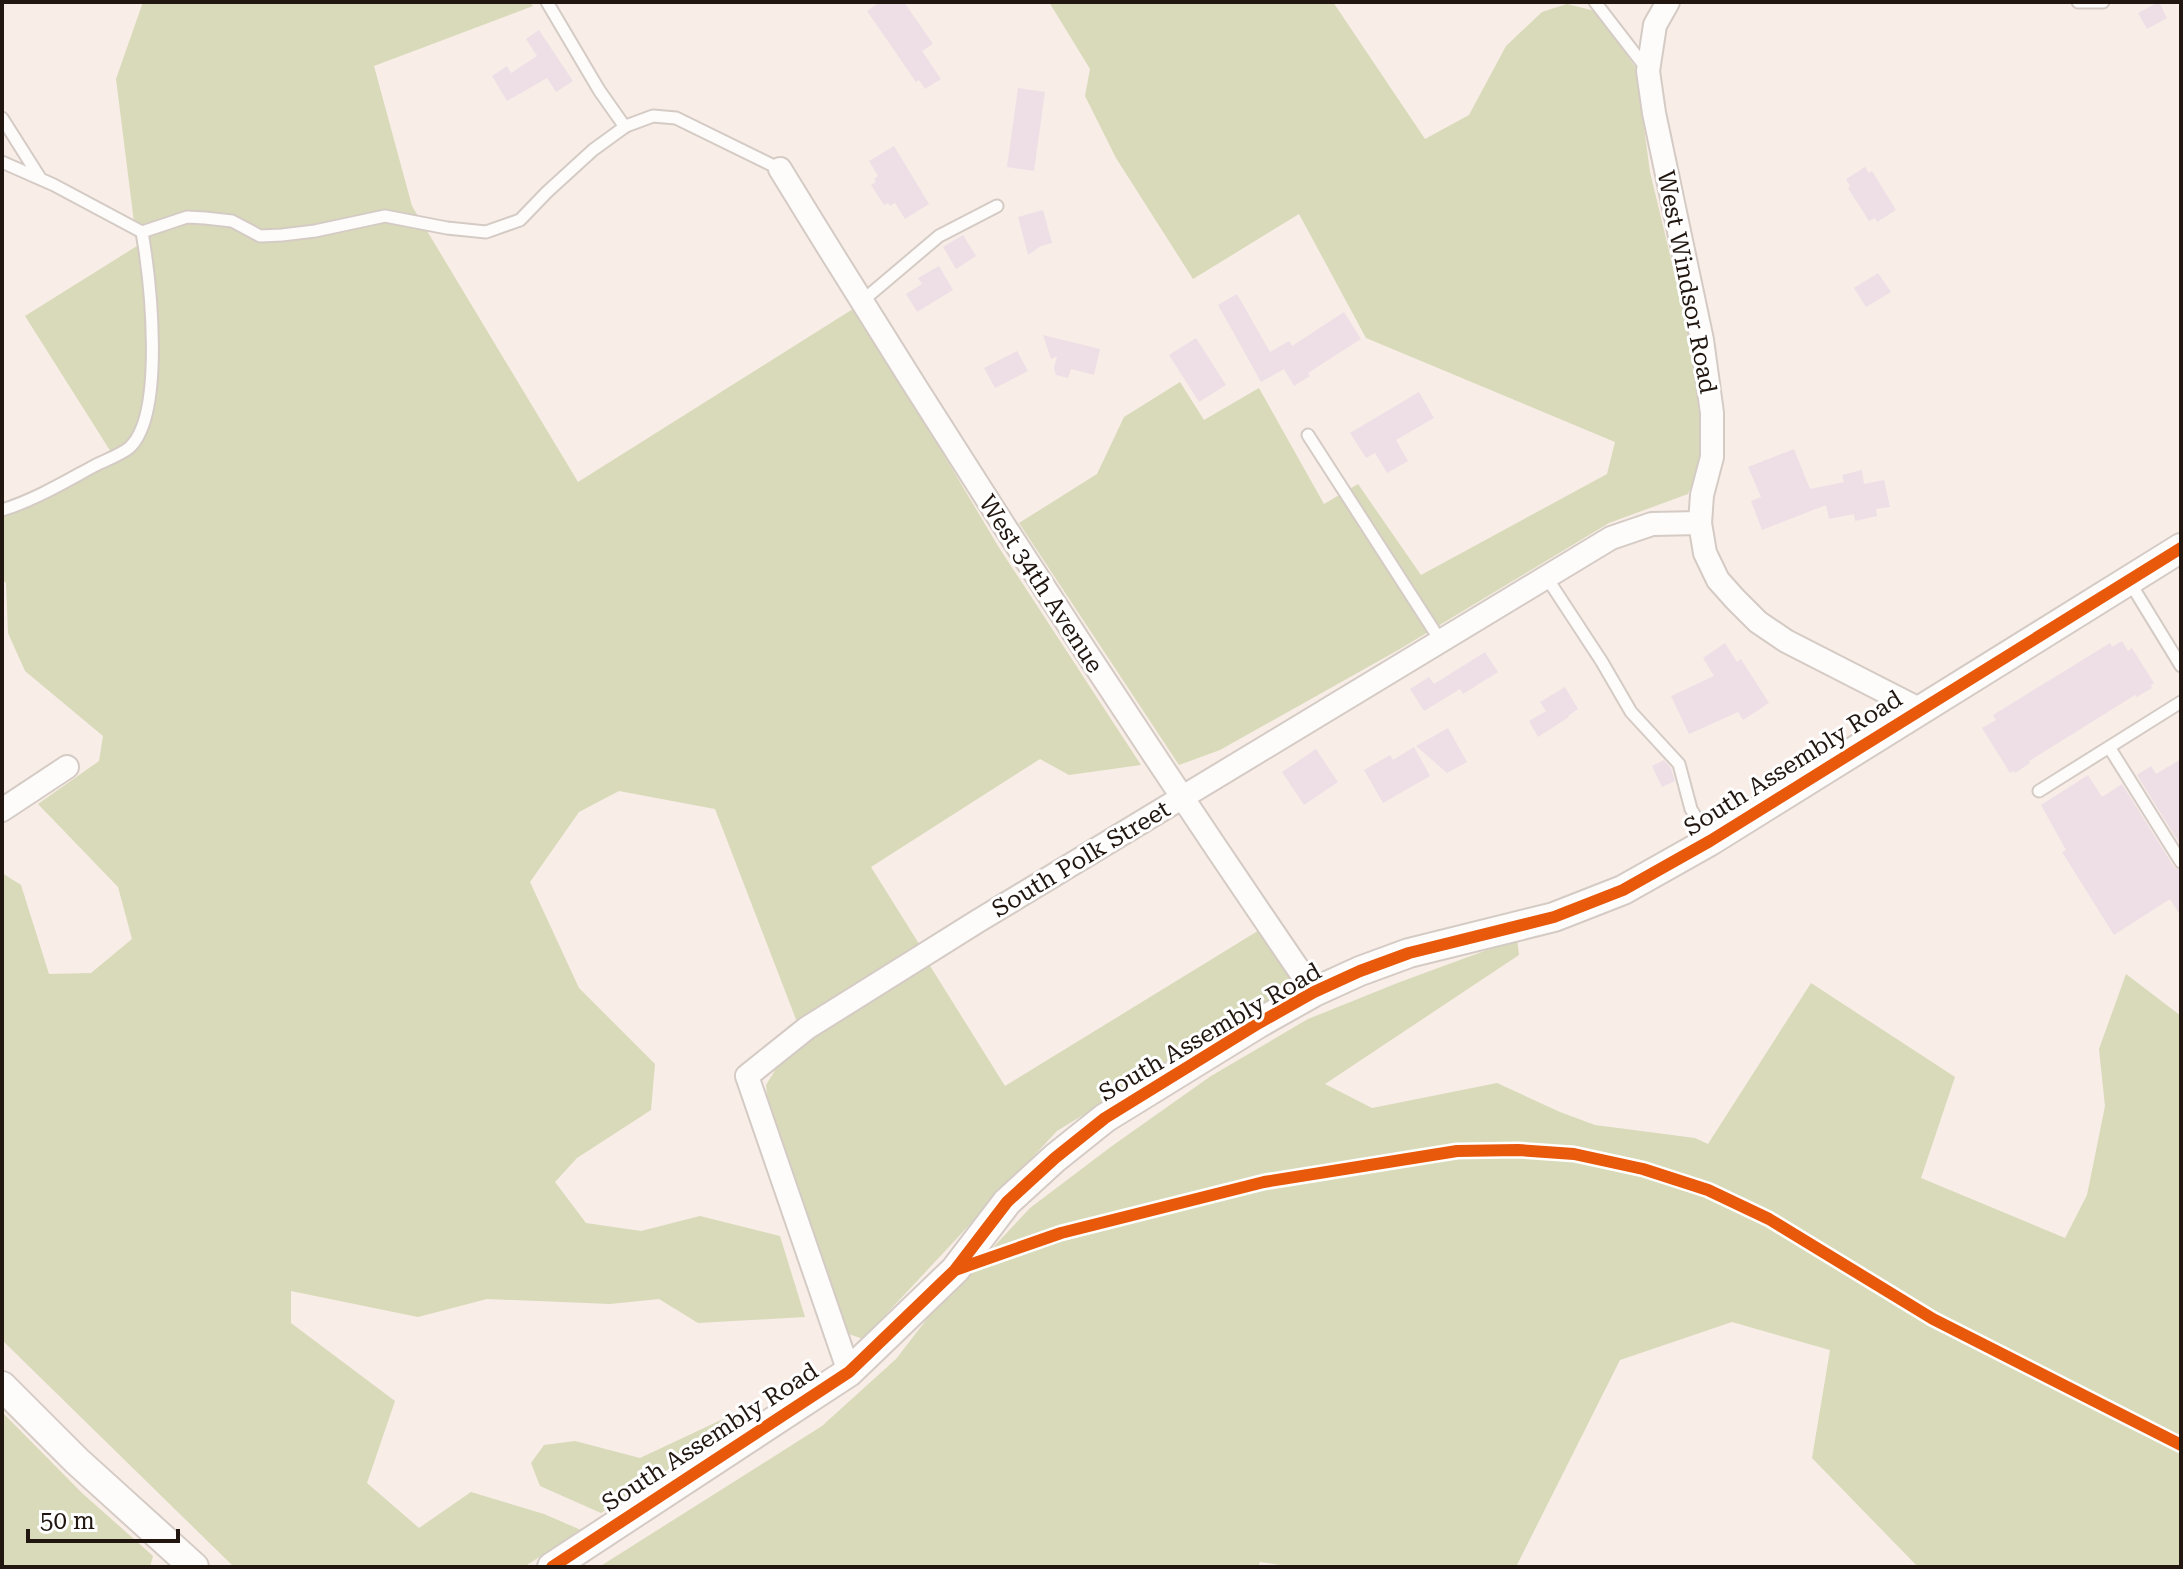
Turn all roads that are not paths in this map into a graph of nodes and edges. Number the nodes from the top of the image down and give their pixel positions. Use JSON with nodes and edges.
{"nodes":[{"id":1,"x":547,"y":2,"type":"edge"},
{"id":2,"x":1595,"y":2,"type":"edge"},
{"id":3,"x":1668,"y":2,"type":"edge"},
{"id":4,"x":2078,"y":2,"type":"edge"},
{"id":5,"x":2103,"y":2,"type":"edge"},
{"id":6,"x":1648,"y":71,"type":"junction"},
{"id":7,"x":2,"y":118,"type":"edge"},
{"id":8,"x":625,"y":127,"type":"junction"},
{"id":9,"x":2,"y":162,"type":"edge"},
{"id":10,"x":780,"y":169,"type":"joint"},
{"id":11,"x":41,"y":179,"type":"junction"},
{"id":12,"x":997,"y":206,"type":"dead end"},
{"id":13,"x":142,"y":232,"type":"junction"},
{"id":14,"x":861,"y":302,"type":"junction"},
{"id":15,"x":1308,"y":435,"type":"dead end"},
{"id":16,"x":2,"y":510,"type":"edge"},
{"id":17,"x":1700,"y":523,"type":"junction"},
{"id":18,"x":2181,"y":548,"type":"edge"},
{"id":19,"x":1547,"y":578,"type":"junction"},
{"id":20,"x":2129,"y":581,"type":"junction"},
{"id":21,"x":1440,"y":640,"type":"junction"},
{"id":22,"x":2181,"y":666,"type":"edge"},
{"id":23,"x":2181,"y":702,"type":"edge"},
{"id":24,"x":1921,"y":710,"type":"junction"},
{"id":25,"x":2109,"y":747,"type":"junction"},
{"id":26,"x":67,"y":767,"type":"dead end"},
{"id":27,"x":2039,"y":791,"type":"dead end"},
{"id":28,"x":1181,"y":798,"type":"junction"},
{"id":29,"x":2,"y":810,"type":"edge"},
{"id":30,"x":1710,"y":841,"type":"junction"},
{"id":31,"x":2181,"y":862,"type":"edge"},
{"id":32,"x":1314,"y":992,"type":"junction"},
{"id":33,"x":849,"y":1372,"type":"junction"},
{"id":34,"x":2,"y":1386,"type":"edge"},
{"id":35,"x":194,"y":1567,"type":"edge"},
{"id":36,"x":552,"y":1567,"type":"edge"}],
"edges":[{"from":1,"to":8,"type":"lane"},
{"from":2,"to":6,"type":"lane"},
{"from":3,"to":6,"type":"street","name":"West Windsor Road"},
{"from":4,"to":5,"type":"lane"},
{"from":6,"to":17,"type":"street","name":"West Windsor Road"},
{"from":7,"to":11,"type":"lane"},
{"from":8,"to":10,"type":"lane"},
{"from":8,"to":13,"type":"lane"},
{"from":9,"to":11,"type":"lane"},
{"from":10,"to":14,"type":"street","name":"West 34th Avenue"},
{"from":11,"to":13,"type":"lane"},
{"from":12,"to":14,"type":"lane"},
{"from":13,"to":16,"type":"lane"},
{"from":14,"to":28,"type":"street","name":"West 34th Avenue"},
{"from":15,"to":21,"type":"lane"},
{"from":17,"to":19,"type":"street","name":"South Polk Street"},
{"from":17,"to":24,"type":"street","name":"West Windsor Road"},
{"from":18,"to":20,"type":"street","name":"South Assembly Road"},
{"from":19,"to":21,"type":"street","name":"South Polk Street"},
{"from":19,"to":30,"type":"lane"},
{"from":20,"to":22,"type":"lane"},
{"from":20,"to":24,"type":"street","name":"South Assembly Road"},
{"from":21,"to":28,"type":"street","name":"South Polk Street"},
{"from":23,"to":25,"type":"lane"},
{"from":24,"to":30,"type":"street","name":"South Assembly Road"},
{"from":25,"to":27,"type":"lane"},
{"from":25,"to":31,"type":"lane"},
{"from":26,"to":29,"type":"street"},
{"from":28,"to":32,"type":"street","name":"West 34th Avenue"},
{"from":28,"to":33,"type":"street","name":"South Polk Street"},
{"from":30,"to":32,"type":"street","name":"South Assembly Road"},
{"from":32,"to":33,"type":"street","name":"South Assembly Road"},
{"from":33,"to":36,"type":"street","name":"South Assembly Road"},
{"from":34,"to":35,"type":"street"}]}
